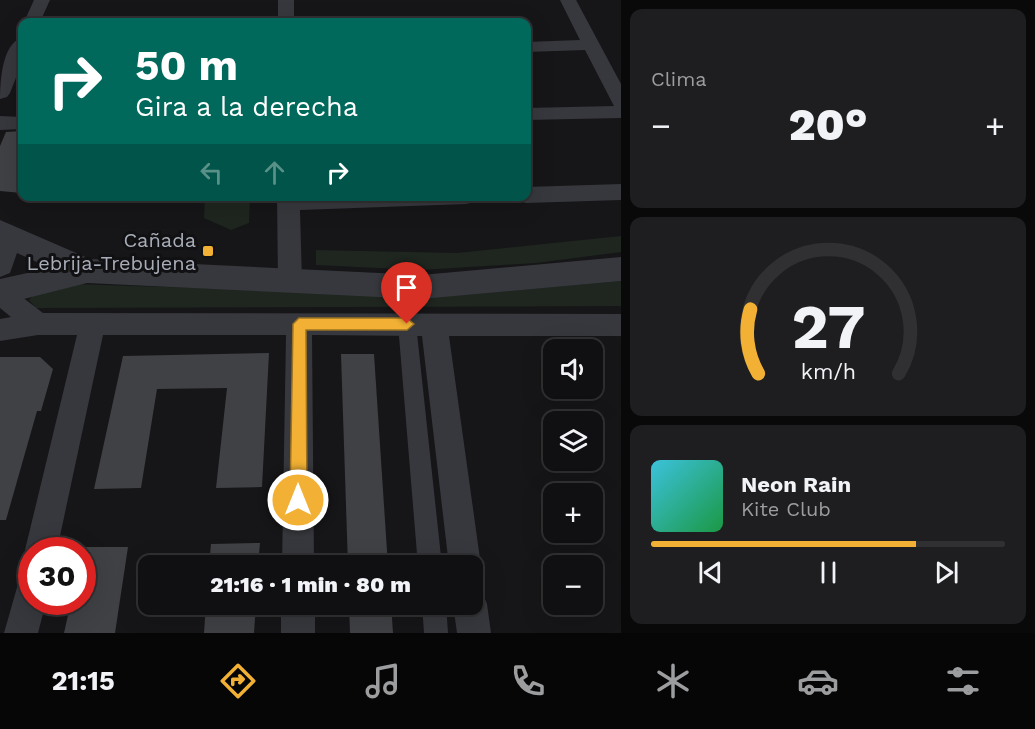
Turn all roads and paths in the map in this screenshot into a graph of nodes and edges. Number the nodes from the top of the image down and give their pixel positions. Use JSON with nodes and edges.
{"nodes":[{"id":1,"x":42,"y":0,"type":"edge"},
{"id":2,"x":286,"y":0,"type":"edge"},
{"id":3,"x":568,"y":0,"type":"edge"},
{"id":4,"x":34,"y":18,"type":"edge"},
{"id":5,"x":286,"y":18,"type":"edge"},
{"id":6,"x":591,"y":45,"type":"junction"},
{"id":7,"x":531,"y":47,"type":"edge"},
{"id":8,"x":18,"y":57,"type":"edge"},
{"id":9,"x":0,"y":93,"type":"edge"},
{"id":10,"x":621,"y":102,"type":"edge"},
{"id":11,"x":621,"y":112,"type":"edge"},
{"id":12,"x":531,"y":114,"type":"edge"},
{"id":13,"x":0,"y":123,"type":"edge"},
{"id":14,"x":18,"y":123,"type":"edge"},
{"id":15,"x":621,"y":192,"type":"edge"},
{"id":16,"x":531,"y":195,"type":"edge"},
{"id":17,"x":289,"y":201,"type":"edge"},
{"id":18,"x":1,"y":233,"type":"edge"},
{"id":19,"x":0,"y":265,"type":"edge"},
{"id":20,"x":621,"y":269,"type":"edge"},
{"id":21,"x":87,"y":271,"type":"junction"},
{"id":22,"x":290,"y":282,"type":"junction"},
{"id":23,"x":0,"y":293,"type":"edge"},
{"id":24,"x":38,"y":324,"type":"junction"},
{"id":25,"x":93,"y":324,"type":"junction"},
{"id":26,"x":299,"y":324,"type":"junction"},
{"id":27,"x":421,"y":324,"type":"junction"},
{"id":28,"x":621,"y":325,"type":"edge"},
{"id":29,"x":0,"y":330,"type":"edge"},
{"id":30,"x":43,"y":537,"type":"edge"},
{"id":31,"x":298,"y":555,"type":"edge"},
{"id":32,"x":430,"y":555,"type":"edge"},
{"id":33,"x":463,"y":555,"type":"edge"},
{"id":34,"x":26,"y":615,"type":"edge"},
{"id":35,"x":298,"y":615,"type":"edge"},
{"id":36,"x":435,"y":615,"type":"edge"},
{"id":37,"x":472,"y":615,"type":"edge"},
{"id":38,"x":21,"y":633,"type":"edge"},
{"id":39,"x":298,"y":633,"type":"edge"},
{"id":40,"x":436,"y":633,"type":"edge"},
{"id":41,"x":474,"y":633,"type":"edge"}],
"edges":[{"from":1,"to":4,"type":"street"},
{"from":2,"to":5,"type":"street"},
{"from":3,"to":6,"type":"street"},
{"from":6,"to":7,"type":"street"},
{"from":6,"to":10,"type":"street"},
{"from":8,"to":9,"type":"street"},
{"from":11,"to":12,"type":"street"},
{"from":13,"to":14,"type":"street"},
{"from":15,"to":16,"type":"street"},
{"from":17,"to":22,"type":"street"},
{"from":18,"to":19,"type":"street"},
{"from":18,"to":21,"type":"street"},
{"from":20,"to":22,"type":"street"},
{"from":21,"to":22,"type":"street"},
{"from":21,"to":23,"type":"street"},
{"from":23,"to":24,"type":"street"},
{"from":24,"to":25,"type":"street"},
{"from":24,"to":29,"type":"street"},
{"from":25,"to":26,"type":"street"},
{"from":25,"to":30,"type":"street"},
{"from":26,"to":27,"type":"street"},
{"from":26,"to":31,"type":"street"},
{"from":27,"to":28,"type":"street"},
{"from":27,"to":32,"type":"street"},
{"from":27,"to":33,"type":"street"},
{"from":34,"to":38,"type":"street"},
{"from":35,"to":39,"type":"street"},
{"from":36,"to":40,"type":"street"},
{"from":37,"to":41,"type":"street"}]}
